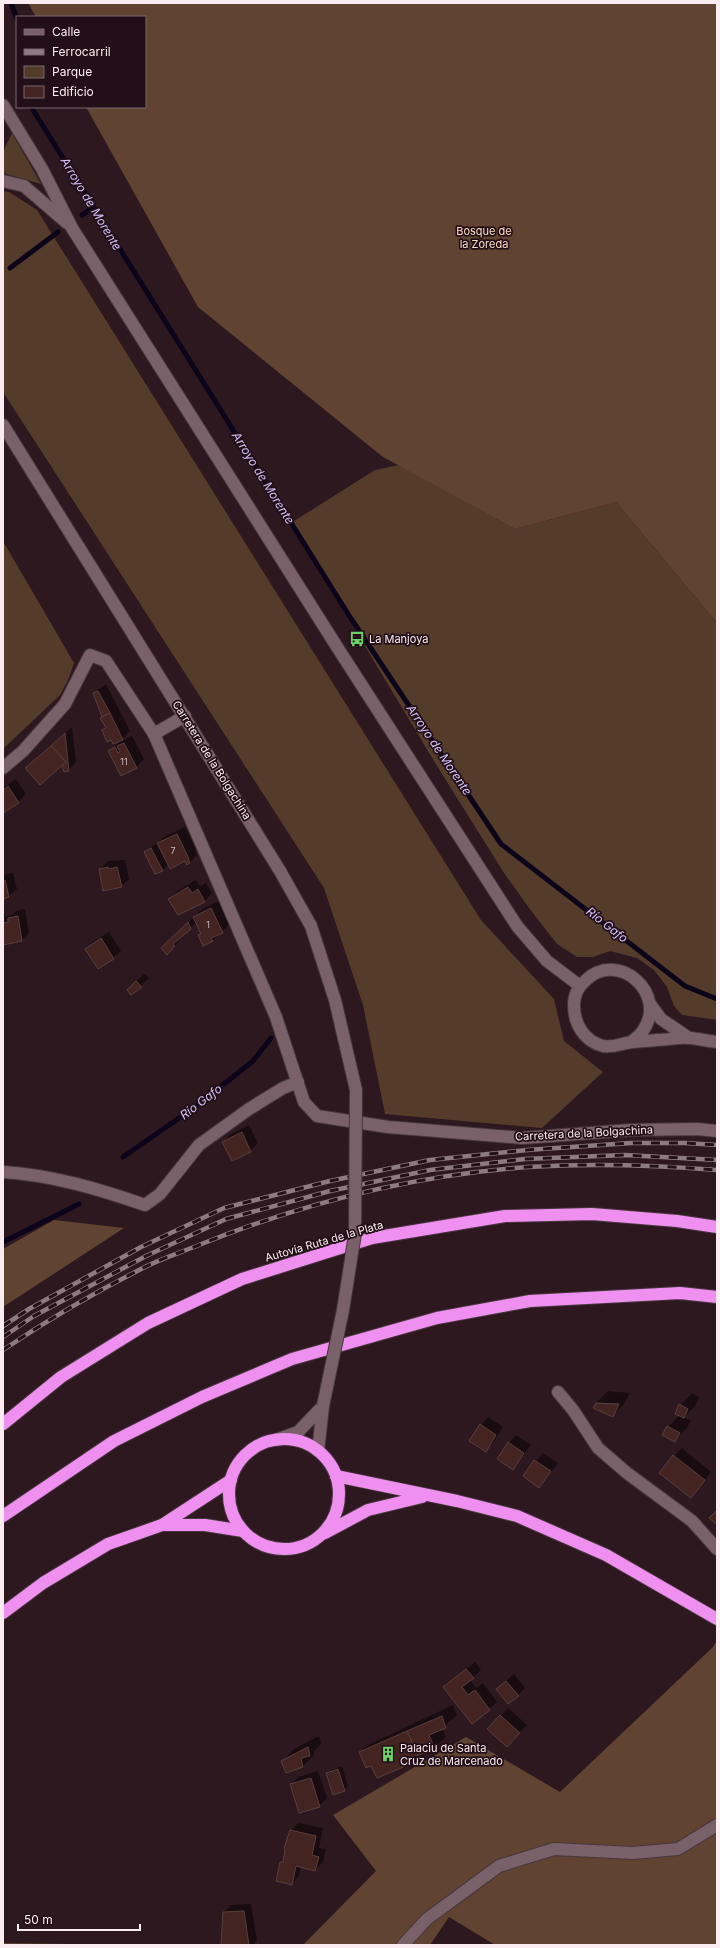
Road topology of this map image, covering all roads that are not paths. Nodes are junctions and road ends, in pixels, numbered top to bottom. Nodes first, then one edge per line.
1 (3, 105) edge
2 (3, 181) edge
3 (72, 228) junction
4 (3, 425) edge
5 (185, 716) junction
6 (154, 734) junction
7 (3, 768) edge
8 (580, 986) junction
9 (650, 1004) junction
10 (689, 1038) junction
11 (631, 1042) junction
12 (717, 1042) edge
13 (298, 1082) junction
14 (717, 1131) edge
15 (3, 1172) edge
16 (717, 1227) edge
17 (717, 1296) edge
18 (558, 1392) dead end
19 (323, 1406) junction
20 (3, 1424) edge
21 (276, 1440) junction
22 (318, 1451) junction
23 (336, 1476) junction
24 (231, 1480) junction
25 (426, 1496) junction
26 (3, 1516) edge
27 (162, 1525) junction
28 (243, 1531) junction
29 (321, 1535) junction
30 (717, 1549) edge
31 (3, 1612) edge
32 (717, 1618) edge
33 (717, 1825) edge
34 (403, 1945) edge

1 - 3 street
2 - 3 street
3 - 8 street
4 - 5 street, Carretera de la Bolgachina
5 - 6 street
5 - 19 street, Carretera de la Bolgachina, bridge
6 - 7 street, Carretera de la Bolgachina
6 - 13 street, Carretera de la Bolgachina
8 - 9 street
8 - 11 street
9 - 10 street
9 - 11 street
10 - 11 street
10 - 12 street
13 - 14 street, Carretera de la Bolgachina
13 - 15 street
16 - 20 highway, Autovía Ruta de la Plata
17 - 26 highway
18 - 30 street
19 - 21 street
19 - 22 street, Carretera de la Bolgachina
21 - 22 highway
21 - 24 highway
22 - 23 highway
23 - 25 highway
23 - 29 highway
24 - 27 highway
24 - 28 highway
25 - 29 highway
25 - 32 highway
27 - 28 highway
27 - 31 highway
28 - 29 highway
33 - 34 street

